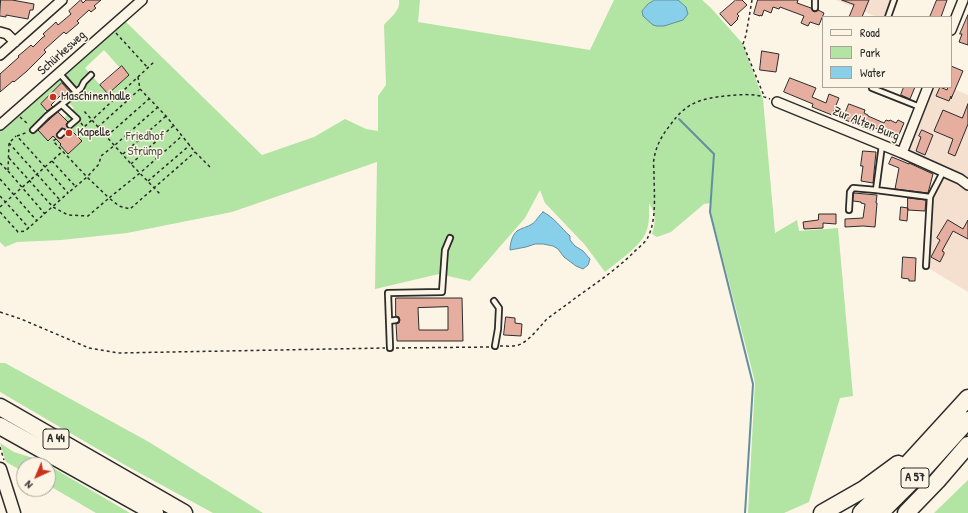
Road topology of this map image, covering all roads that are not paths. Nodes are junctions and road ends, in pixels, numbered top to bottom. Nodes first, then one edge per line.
1 (62, 0) edge
2 (142, 0) edge
3 (815, 0) edge
4 (894, 0) edge
5 (963, 0) edge
6 (815, 8) dead end
7 (888, 16) edge
8 (952, 28) edge
9 (0, 32) edge
10 (15, 42) junction
11 (0, 55) edge
12 (59, 73) junction
13 (91, 75) dead end
14 (872, 88) edge
15 (928, 88) edge
16 (76, 92) junction
17 (777, 102) dead end
18 (62, 104) junction
19 (920, 107) junction
20 (0, 125) edge
21 (70, 125) dead end
22 (33, 130) road end
23 (882, 145) junction
24 (902, 153) junction
25 (944, 172) junction
26 (968, 185) edge
27 (876, 190) junction
28 (930, 197) junction
29 (849, 210) dead end
30 (450, 238) dead end
31 (926, 266) dead end
32 (494, 301) dead end
33 (396, 320) dead end
34 (389, 321) junction
35 (495, 346) dead end
36 (390, 348) dead end
37 (968, 398) edge
38 (0, 407) edge
39 (968, 420) edge
40 (0, 426) edge
41 (936, 432) junction
42 (968, 446) edge
43 (0, 469) edge
44 (83, 472) junction
45 (937, 481) junction
46 (158, 506) edge
47 (14, 513) edge
48 (138, 513) edge
49 (184, 513) edge
50 (190, 513) edge
51 (822, 513) edge
52 (861, 513) edge
53 (880, 513) edge
54 (906, 513) edge
55 (918, 513) edge

1 - 10 street
2 - 12 street, Schürkesweg
3 - 6 lane
4 - 7 lane
5 - 8 street
9 - 10 street
10 - 11 street
12 - 16 lane
12 - 20 street, Schürkesweg
13 - 16 lane
14 - 19 lane
15 - 19 street
16 - 18 lane
17 - 23 street, Zur Alten Burg
18 - 21 lane
18 - 22 lane
19 - 24 street
23 - 24 street, Zur Alten Burg
23 - 27 lane
24 - 25 street, Zur Alten Burg
25 - 26 street, Zur Alten Burg
25 - 28 lane
27 - 28 lane
27 - 29 lane
28 - 31 lane
30 - 34 lane
32 - 35 lane
33 - 34 lane
34 - 36 lane
37 - 41 highway
38 - 46 highway, A 44
39 - 53 highway, A 57
40 - 44 highway, A 44
41 - 51 highway
41 - 52 highway
42 - 45 highway, A 57
43 - 47 main road
44 - 46 highway, A 44
44 - 48 highway
45 - 54 highway, A 57
45 - 55 highway
46 - 49 highway, A 44
46 - 50 highway

